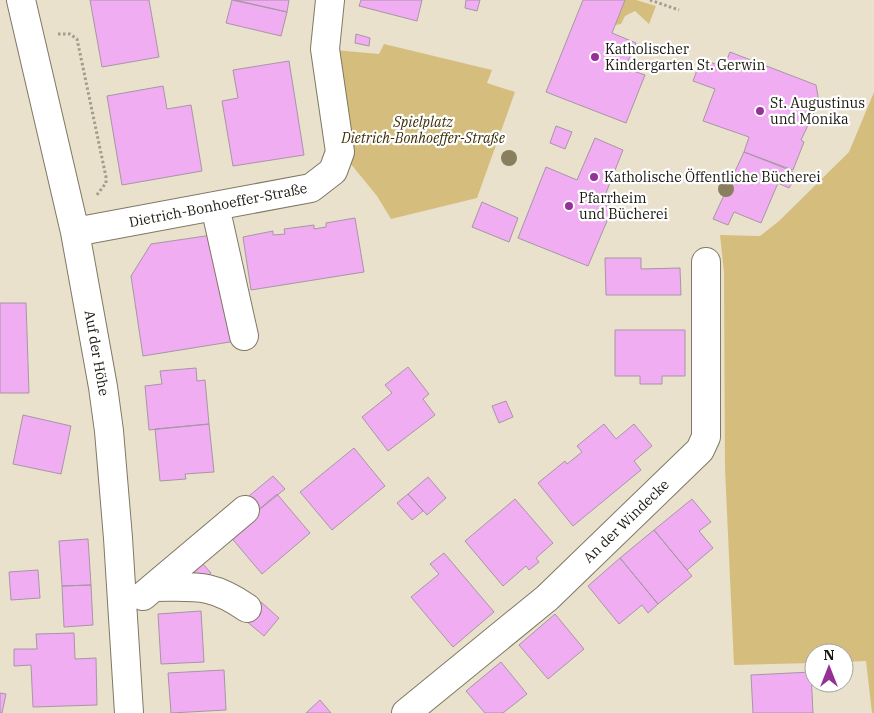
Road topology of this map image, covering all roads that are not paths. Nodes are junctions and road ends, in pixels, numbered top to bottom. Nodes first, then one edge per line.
1 (21, 0) edge
2 (330, 0) edge
3 (215, 206) junction
4 (72, 222) junction
5 (706, 262) dead end
6 (244, 336) dead end
7 (245, 510) dead end
8 (247, 608) dead end
9 (129, 713) edge
10 (406, 713) edge

1 - 4 street, Auf der Höhe
2 - 3 street, Dietrich-Bonhoeffer-Straße
3 - 4 street, Dietrich-Bonhoeffer-Straße
3 - 6 street
4 - 9 street, Auf der Höhe
5 - 10 street, An der Windecke
7 - 8 street

